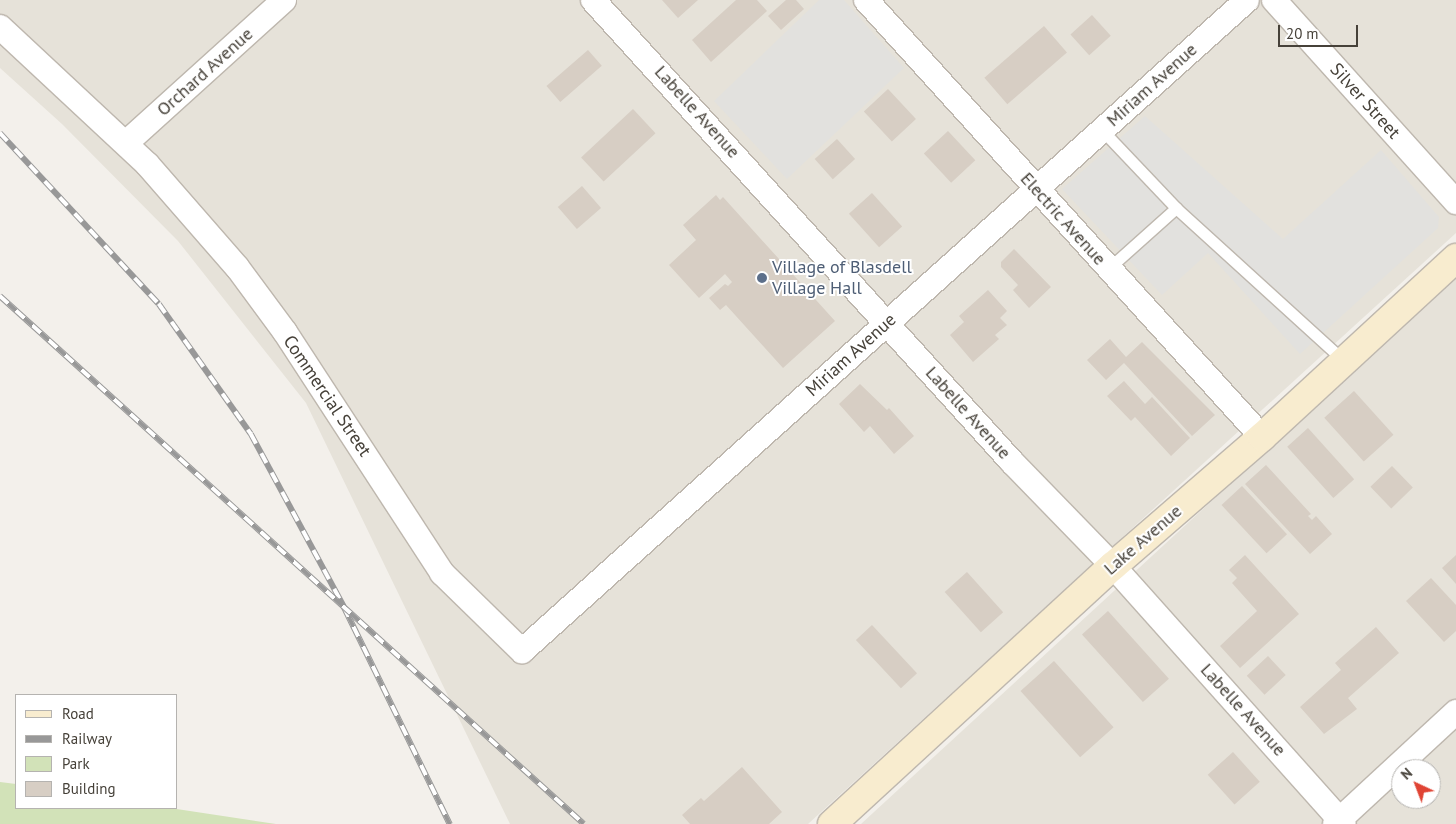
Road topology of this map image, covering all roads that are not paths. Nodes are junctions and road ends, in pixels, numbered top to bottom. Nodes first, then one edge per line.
1 (284, 0) edge
2 (593, 0) edge
3 (866, 0) edge
4 (1248, 0) edge
5 (1274, 0) edge
6 (0, 27) edge
7 (1102, 130) junction
8 (126, 143) junction
9 (1036, 188) junction
10 (1456, 202) edge
11 (1176, 208) junction
12 (1456, 258) edge
13 (1109, 268) junction
14 (887, 323) junction
15 (1344, 361) junction
16 (1262, 437) junction
17 (1113, 566) junction
18 (522, 651) joint
19 (1456, 712) edge
20 (1340, 822) edge
21 (832, 824) edge

1 - 8 street, Orchard Avenue
2 - 14 street, Labelle Avenue
3 - 9 street, Electric Avenue
4 - 7 street, Miriam Avenue
5 - 10 street, Silver Street
6 - 8 street, Commercial Street
7 - 9 street, Miriam Avenue
7 - 11 lane
8 - 18 street, Commercial Street
9 - 13 street, Electric Avenue
9 - 14 street, Miriam Avenue
11 - 13 lane
11 - 15 lane
12 - 15 street, Lake Avenue
13 - 16 street, Electric Avenue
14 - 17 street, Labelle Avenue
14 - 18 street, Miriam Avenue
15 - 16 street, Lake Avenue
16 - 17 street, Lake Avenue
17 - 20 street, Labelle Avenue
17 - 21 street, Lake Avenue
19 - 20 street

